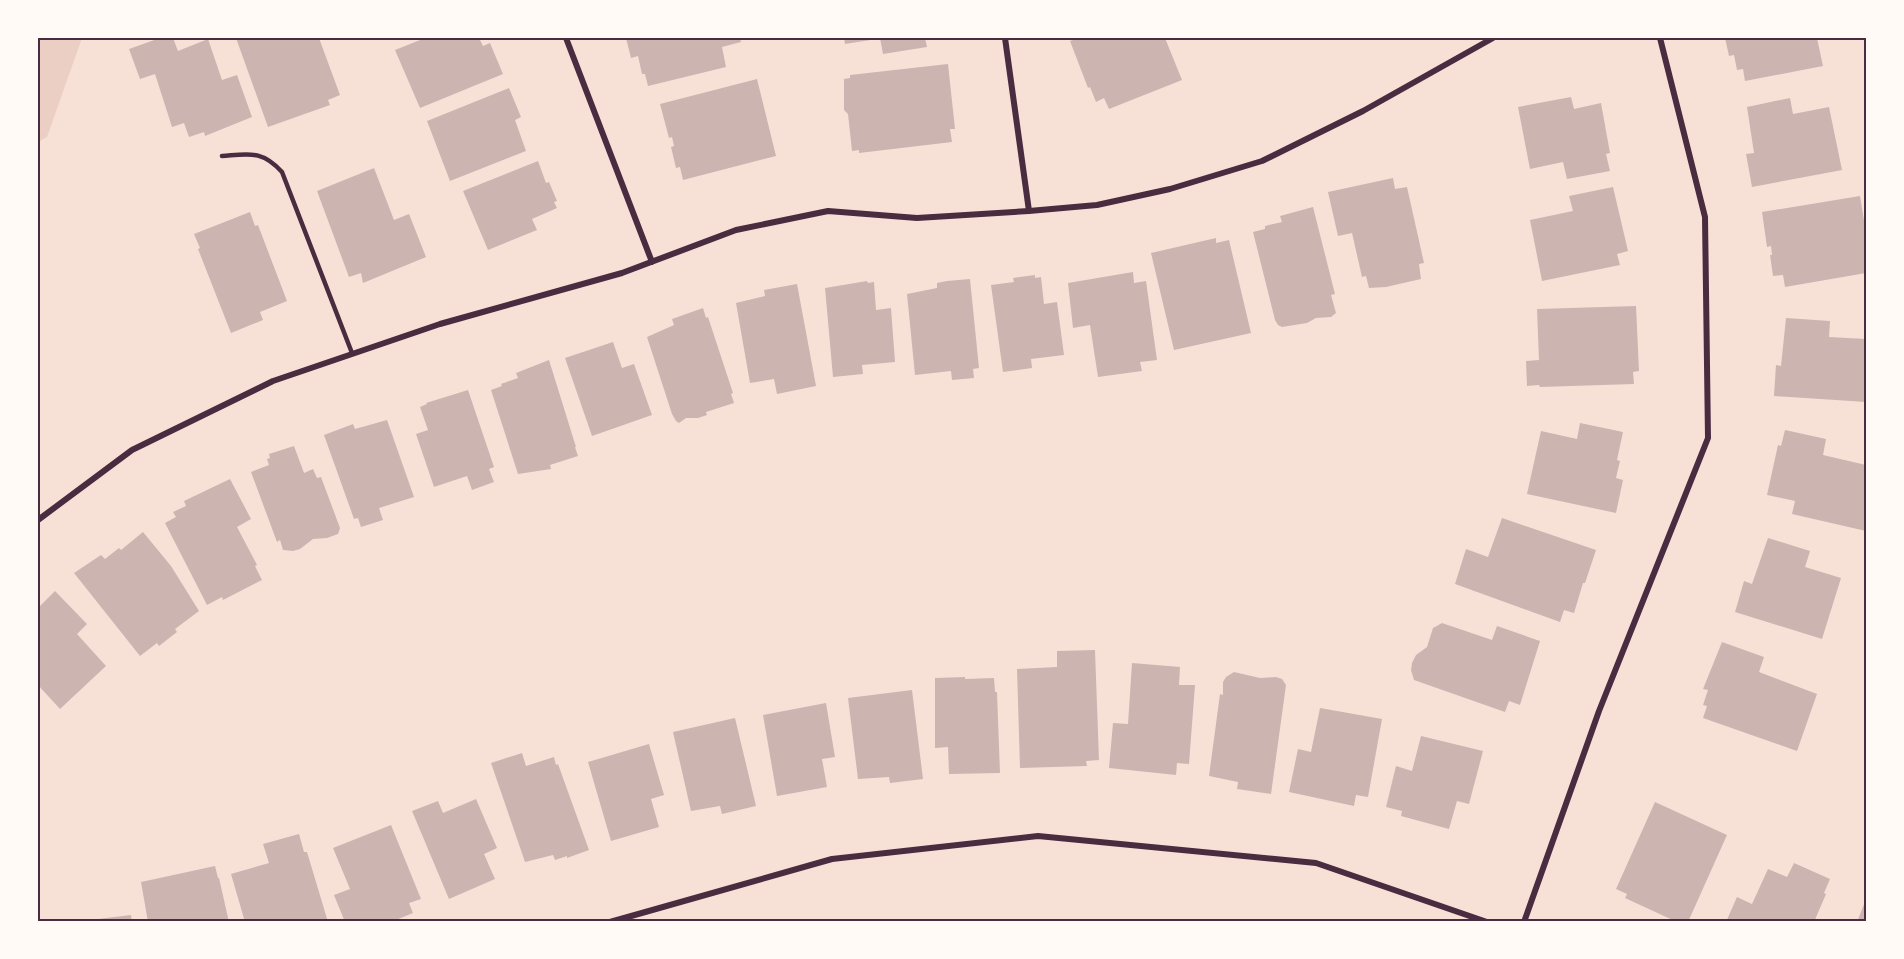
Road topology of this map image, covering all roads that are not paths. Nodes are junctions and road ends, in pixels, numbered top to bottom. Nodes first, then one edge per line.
1 (566, 38) edge
2 (1005, 38) edge
3 (1493, 38) edge
4 (1660, 38) edge
5 (222, 156) dead end
6 (1029, 211) junction
7 (652, 262) junction
8 (352, 353) junction
9 (38, 520) edge
10 (610, 921) edge
11 (1487, 921) edge
12 (1524, 921) edge

1 - 7 street
2 - 6 street
3 - 6 street
4 - 12 street
5 - 8 lane
6 - 7 street
7 - 8 street
8 - 9 street
10 - 11 street

